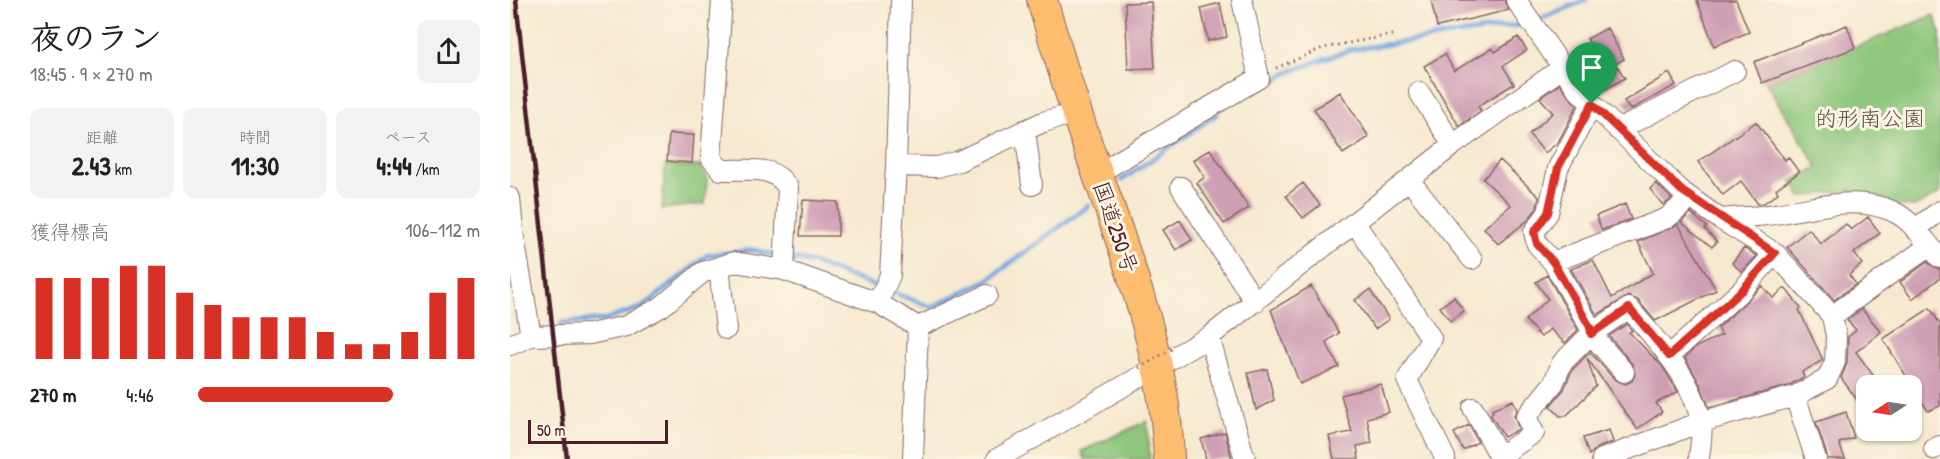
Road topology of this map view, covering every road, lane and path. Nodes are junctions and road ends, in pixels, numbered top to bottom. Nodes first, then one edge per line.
1 (722, 0) edge
2 (901, 0) edge
3 (1042, 0) edge
4 (1242, 0) edge
5 (1520, 6) edge
6 (1396, 34) dead end
7 (1562, 68) junction
8 (1735, 71) dead end
9 (1259, 78) junction
10 (1419, 92) dead end
11 (1592, 104) junction
12 (1076, 113) junction
13 (1025, 130) junction
14 (1618, 130) junction
15 (1453, 145) junction
16 (896, 166) junction
17 (1097, 174) junction
18 (1410, 181) junction
19 (1032, 185) dead end
20 (1181, 187) dead end
21 (510, 198) edge
22 (1691, 198) junction
23 (1940, 211) edge
24 (1720, 219) junction
25 (1355, 223) junction
26 (1916, 229) junction
27 (512, 233) edge
28 (1934, 252) edge
29 (1775, 253) junction
30 (1472, 259) dead end
31 (784, 261) junction
32 (1553, 262) junction
33 (514, 264) edge
34 (719, 267) junction
35 (882, 294) junction
36 (987, 295) dead end
37 (1255, 302) junction
38 (1832, 316) junction
39 (918, 327) junction
40 (726, 329) dead end
41 (1591, 334) junction
42 (531, 336) junction
43 (1209, 338) junction
44 (510, 345) edge
45 (1669, 356) junction
46 (1156, 361) junction
47 (1624, 372) dead end
48 (1795, 396) junction
49 (1473, 408) dead end
50 (1701, 422) junction
51 (1501, 457) edge
52 (1445, 458) edge
53 (913, 459) edge
54 (997, 459) edge
55 (1169, 459) edge
56 (1245, 459) edge
57 (1602, 459) edge
58 (1700, 459) edge
59 (1816, 459) edge

1 - 31 street
2 - 16 street
3 - 12 highway, 国道250号
4 - 9 street
5 - 7 street
6 - 9 path
7 - 11 street
7 - 15 street
8 - 14 street
9 - 17 street
10 - 15 street
11 - 14 street
11 - 32 street
12 - 13 street
12 - 17 highway, 国道250号
13 - 16 street
13 - 19 street
14 - 22 street
15 - 18 street
16 - 35 street
17 - 46 highway, 国道250号
18 - 25 street
18 - 30 street
20 - 37 street
21 - 27 street
22 - 24 street
22 - 32 street
23 - 26 street
24 - 26 street
24 - 29 street
25 - 37 street
25 - 52 street
26 - 28 street
27 - 33 street
28 - 38 street
29 - 38 street
29 - 45 street
31 - 34 street
31 - 35 street
32 - 41 street
33 - 42 street
34 - 40 street
34 - 42 street
35 - 39 street
36 - 39 street
37 - 43 street
38 - 48 street
39 - 53 street
41 - 45 street
41 - 47 street
41 - 51 street
42 - 44 street
43 - 46 street
43 - 56 street
45 - 50 street
46 - 46 path, bridge
46 - 54 street
46 - 55 highway, 国道250号
48 - 50 street
48 - 59 street
49 - 51 street
50 - 57 street
50 - 58 street

